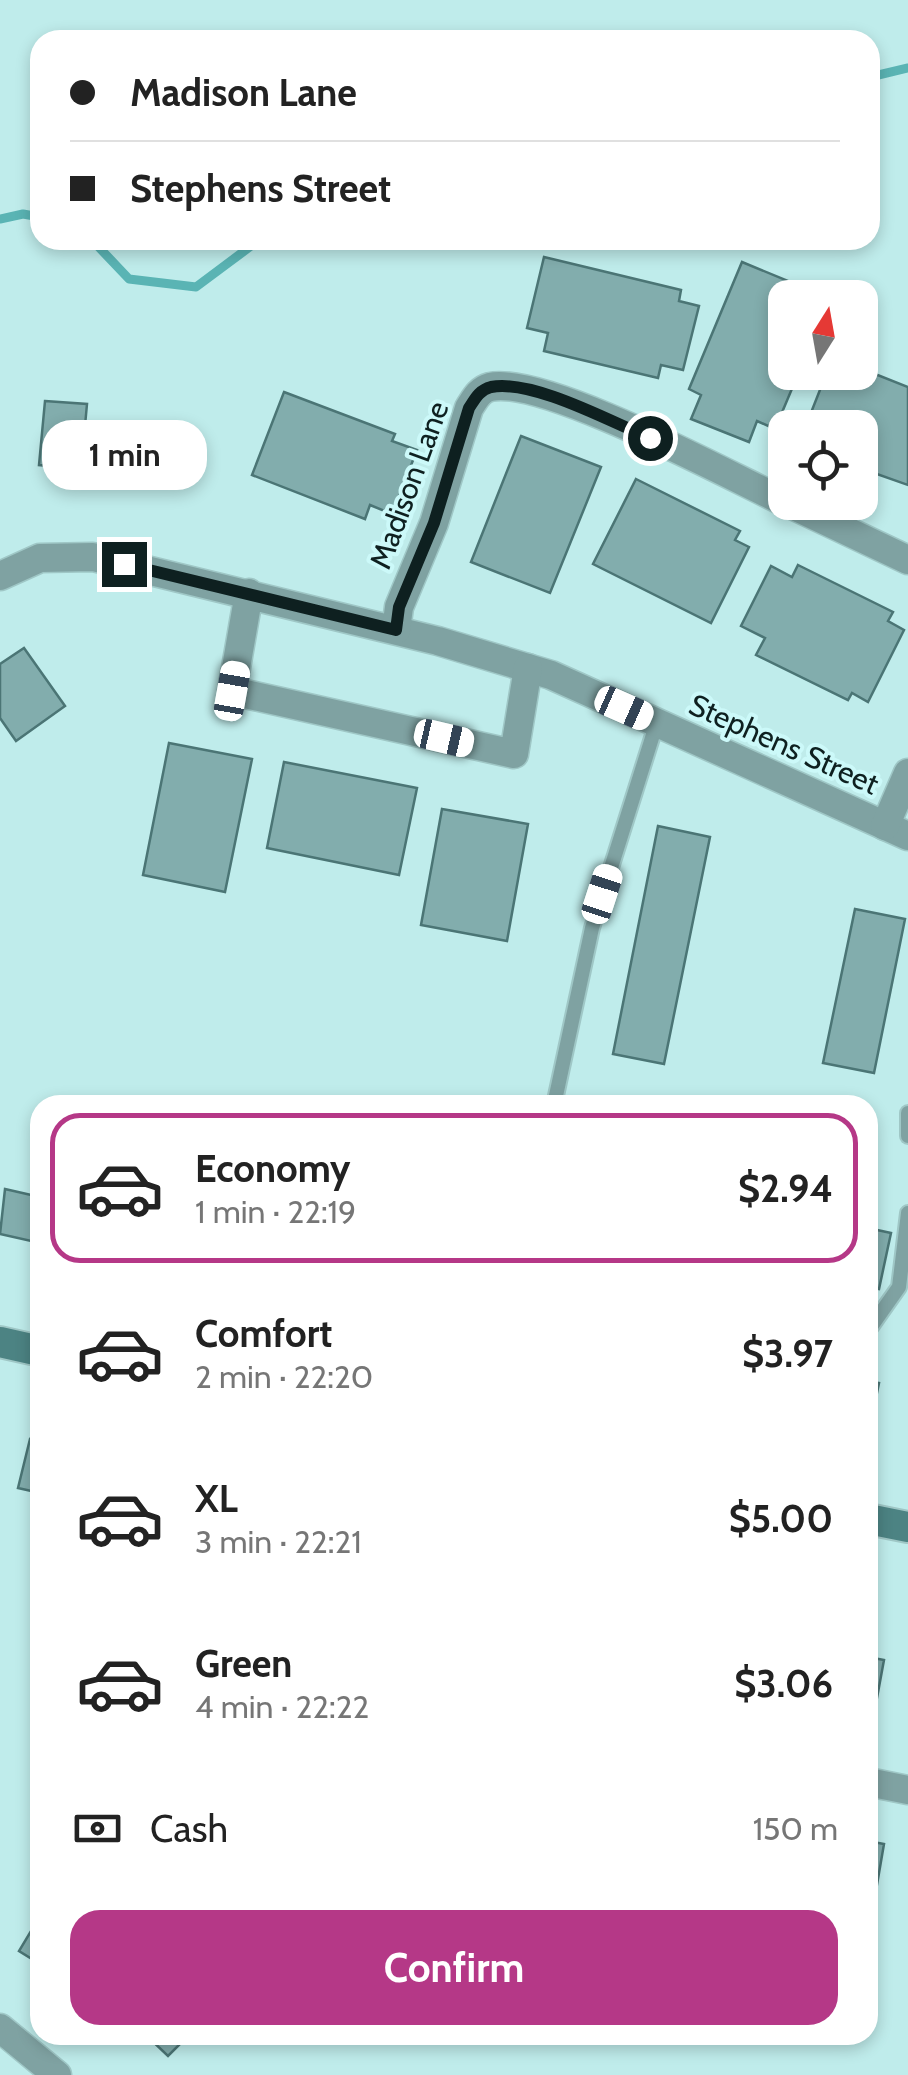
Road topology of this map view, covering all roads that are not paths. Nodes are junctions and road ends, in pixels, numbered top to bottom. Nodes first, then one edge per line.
1 (768, 494) edge
2 (823, 520) edge
3 (908, 560) edge
4 (0, 576) edge
5 (249, 593) junction
6 (396, 630) junction
7 (528, 668) junction
8 (657, 722) junction
9 (908, 773) edge
10 (897, 831) edge
11 (556, 1095) edge
12 (908, 1113) edge
13 (908, 1136) edge
14 (908, 1213) edge
15 (878, 1317) edge
16 (0, 1342) edge
17 (30, 1348) edge
18 (878, 1521) edge
19 (908, 1527) edge
20 (878, 1784) edge
21 (908, 1790) edge
22 (0, 2028) edge
23 (58, 2075) edge

1 - 6 street, Madison Lane
2 - 3 street, Madison Lane
4 - 5 street, Stephens Street
5 - 6 street, Stephens Street
5 - 7 street
6 - 7 street, Stephens Street
7 - 8 street, Stephens Street
8 - 10 street, Stephens Street
8 - 11 lane
9 - 10 street
12 - 13 lane
14 - 15 lane
16 - 17 street
18 - 19 street
20 - 21 street
22 - 23 street

